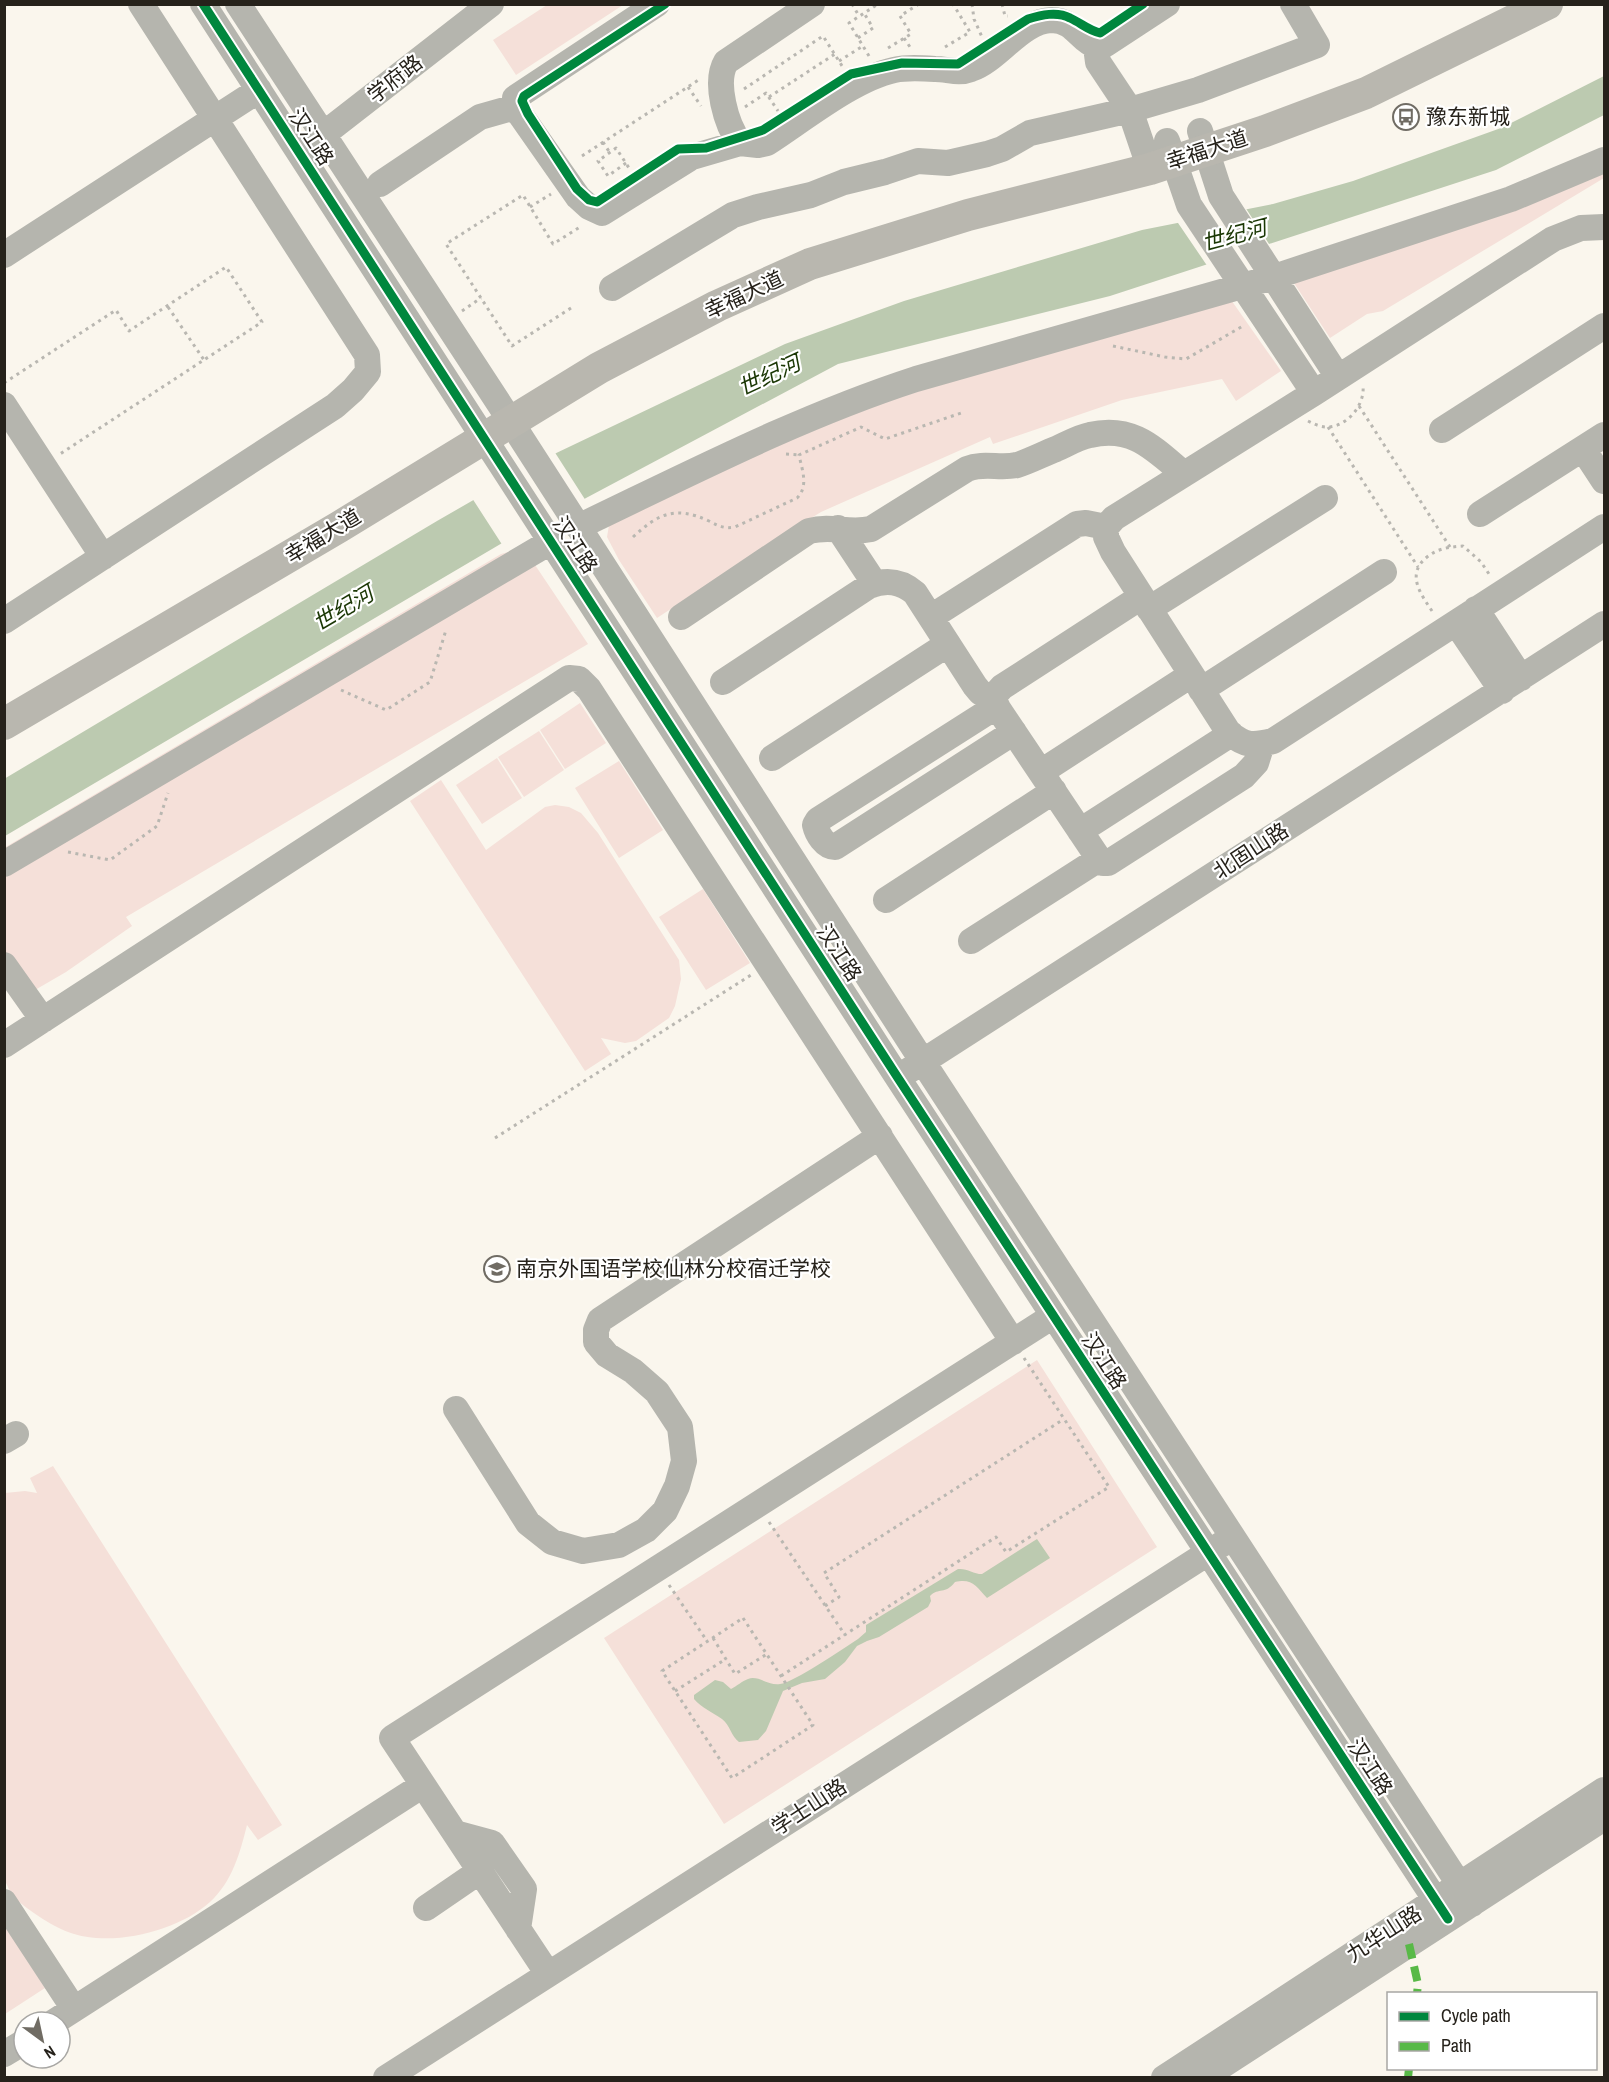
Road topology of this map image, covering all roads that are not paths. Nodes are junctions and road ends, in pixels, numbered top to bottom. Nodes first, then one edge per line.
1 (141, 4) edge
2 (203, 4) edge
3 (238, 4) edge
4 (491, 4) edge
5 (657, 4) edge
6 (812, 4) edge
7 (1167, 4) edge
8 (1293, 4) edge
9 (1501, 4) edge
10 (1547, 4) edge
11 (1096, 47) junction
12 (259, 90) junction
13 (515, 107) junction
14 (1130, 110) junction
15 (215, 118) junction
16 (324, 134) junction
17 (1203, 141) junction
18 (740, 143) junction
19 (300, 153) junction
20 (1159, 155) junction
21 (1605, 160) edge
22 (380, 184) dead end
23 (1604, 227) edge
24 (4, 255) edge
25 (1273, 276) junction
26 (1243, 287) junction
27 (612, 288) dead end
28 (1605, 326) edge
29 (1348, 371) junction
30 (1314, 393) junction
31 (4, 405) edge
32 (492, 421) junction
33 (1442, 430) dead end
34 (1605, 435) edge
35 (1583, 449) junction
36 (1184, 474) junction
37 (1605, 481) edge
38 (1325, 498) dead end
39 (1480, 514) dead end
40 (575, 522) junction
41 (1106, 527) junction
42 (1605, 527) edge
43 (838, 528) junction
44 (548, 536) junction
45 (103, 557) junction
46 (1384, 572) dead end
47 (875, 584) junction
48 (1145, 603) junction
49 (681, 617) dead end
50 (931, 617) junction
51 (4, 621) edge
52 (1459, 621) junction
53 (1605, 624) edge
54 (948, 644) junction
55 (723, 682) dead end
56 (1196, 683) junction
57 (1511, 684) junction
58 (4, 702) edge
59 (995, 703) junction
60 (4, 724) edge
61 (1014, 732) junction
62 (1231, 734) junction
63 (1262, 744) junction
64 (772, 758) dead end
65 (1047, 781) junction
66 (1080, 831) junction
67 (1099, 859) junction
68 (4, 864) edge
69 (886, 900) dead end
70 (971, 941) dead end
71 (4, 965) edge
72 (43, 1020) junction
73 (4, 1045) edge
74 (922, 1062) junction
75 (898, 1078) junction
76 (880, 1136) junction
77 (1053, 1316) junction
78 (1013, 1342) junction
79 (456, 1409) dead end
80 (646, 1530) junction
81 (1233, 1538) junction
82 (1209, 1553) junction
83 (663, 1565) junction
84 (423, 1785) junction
85 (1605, 1790) edge
86 (1605, 1818) edge
87 (455, 1833) junction
88 (480, 1871) junction
89 (1466, 1894) junction
90 (4, 1902) edge
91 (426, 1908) dead end
92 (1442, 1910) junction
93 (518, 1929) junction
94 (548, 1974) junction
95 (61, 2010) edge
96 (72, 2011) edge
97 (386, 2078) edge
98 (1164, 2078) edge
99 (1203, 2078) edge

1 - 15 street
2 - 12 street, 汉江路
3 - 16 street, 汉江路
4 - 16 street, 学府路
5 - 13 street
6 - 18 street
7 - 11 street
8 - 14 street
9 - 17 main road, 幸福大道
10 - 17 main road, 幸福大道
11 - 14 street
11 - 18 street
12 - 15 street
12 - 19 street, 汉江路
13 - 18 street
13 - 22 street
14 - 20 street
14 - 27 street
15 - 24 street
15 - 45 street
16 - 19 street, 学府路
16 - 32 street, 汉江路
17 - 20 main road, 幸福大道
17 - 25 street
19 - 32 street, 汉江路
20 - 26 street
20 - 32 main road, 幸福大道
21 - 25 street
23 - 29 street
25 - 26 street
25 - 29 street
26 - 30 street
26 - 40 street
28 - 33 street
29 - 30 street
30 - 36 street
31 - 45 street
32 - 40 street, 汉江路
32 - 44 street, 汉江路
32 - 58 main road, 幸福大道
32 - 60 main road, 幸福大道
34 - 35 street
35 - 37 street
35 - 39 street
36 - 41 street
36 - 43 street
38 - 48 street
40 - 74 street, 汉江路
41 - 48 street
41 - 50 street
42 - 52 street
43 - 47 street
43 - 49 street
44 - 68 street
44 - 75 street, 汉江路
45 - 51 street
46 - 56 street
47 - 50 street
47 - 55 street
48 - 56 street
48 - 59 street
50 - 54 street
52 - 57 street
52 - 63 street
53 - 57 street, 北固山路
54 - 59 street
54 - 64 street
56 - 62 street
56 - 65 street
57 - 74 street, 北固山路
59 - 61 street
59 - 61 street
61 - 65 street
62 - 63 street
62 - 66 street
63 - 67 street
65 - 66 street
65 - 69 street
66 - 67 street
67 - 70 street
71 - 72 street
72 - 73 street
72 - 76 street
74 - 75 street, 北固山路
74 - 81 street, 汉江路
75 - 77 street, 汉江路
76 - 78 street
76 - 80 street
77 - 78 street
77 - 82 street, 汉江路
78 - 83 street
79 - 80 street
80 - 83 street
81 - 82 street, 学士山路
81 - 89 street, 汉江路
82 - 92 street, 汉江路
82 - 94 street, 学士山路
83 - 84 street
84 - 87 street
84 - 96 street
85 - 89 street, 九华山路
86 - 89 street, 九华山路
87 - 88 street
87 - 93 street
88 - 91 street
88 - 93 street
89 - 92 street, 九华山路
90 - 95 street
92 - 98 street, 九华山路
92 - 99 street, 九华山路
93 - 94 street
94 - 97 street, 学士山路

